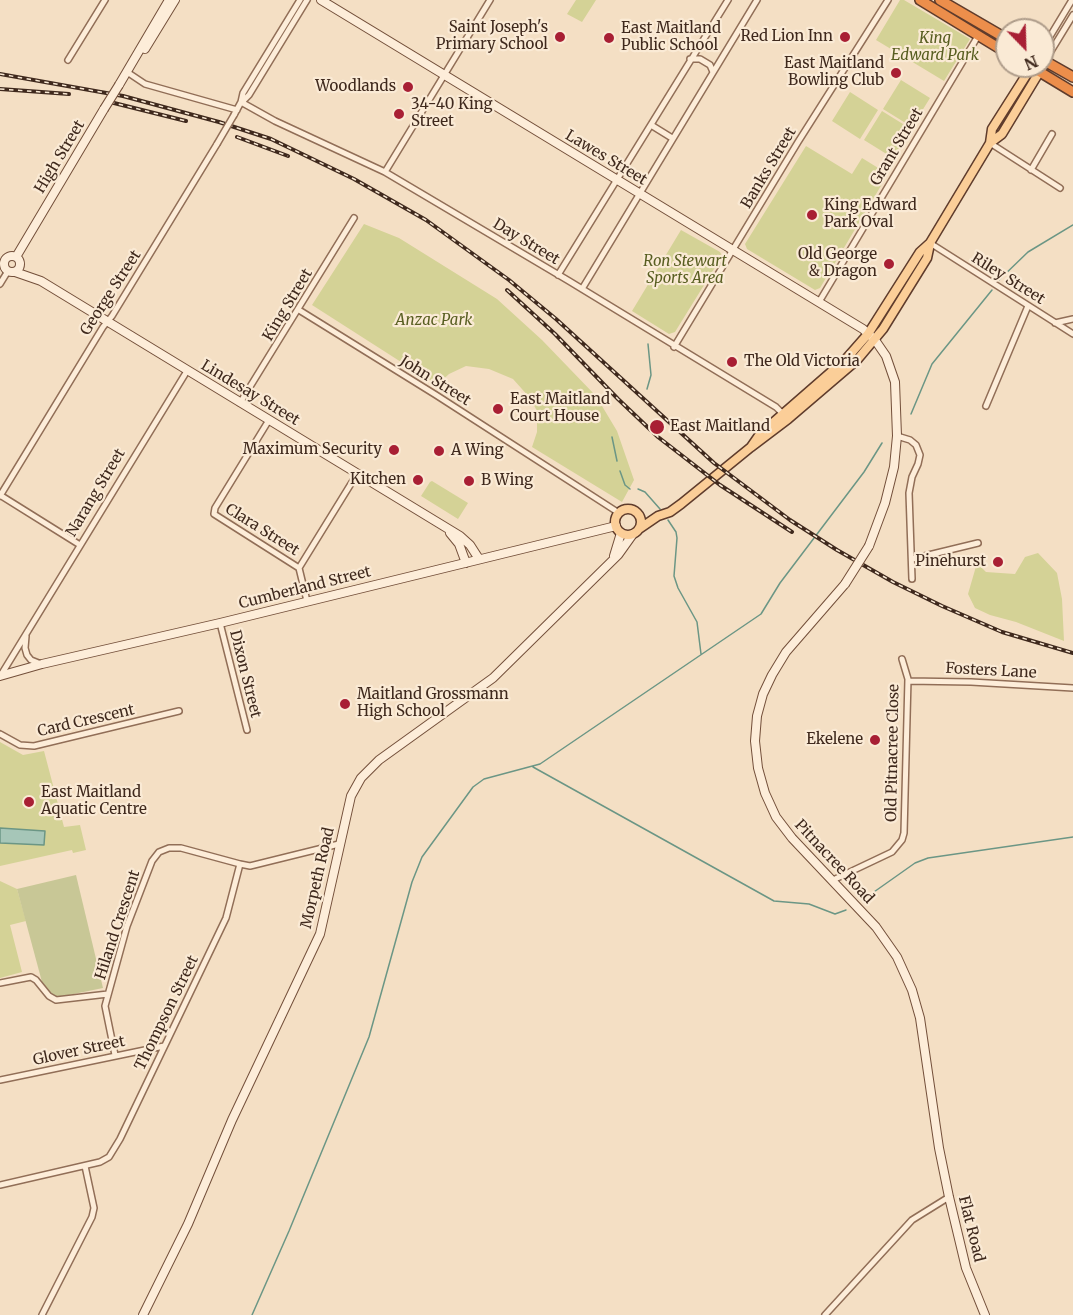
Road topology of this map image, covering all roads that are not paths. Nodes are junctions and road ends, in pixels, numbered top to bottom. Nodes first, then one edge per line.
1 (105, 0) edge
2 (168, 0) edge
3 (175, 0) edge
4 (300, 0) edge
5 (307, 0) edge
6 (321, 0) edge
7 (490, 0) edge
8 (728, 0) edge
9 (757, 0) edge
10 (920, 0) edge
11 (940, 0) edge
12 (1072, 0) edge
13 (887, 1) edge
14 (1073, 15) edge
15 (1055, 28) edge
16 (995, 32) edge
17 (978, 36) junction
18 (1055, 41) edge
19 (995, 46) edge
20 (690, 59) junction
21 (68, 60) dead end
22 (1055, 71) edge
23 (127, 72) junction
24 (713, 72) junction
25 (444, 74) junction
26 (1073, 77) edge
27 (1031, 78) edge
28 (1055, 78) edge
29 (1073, 92) edge
30 (241, 102) junction
31 (236, 113) junction
32 (651, 125) junction
33 (1052, 134) dead end
34 (672, 138) junction
35 (990, 143) junction
36 (1032, 170) junction
37 (385, 172) junction
38 (616, 180) junction
39 (1060, 188) dead end
40 (639, 193) junction
41 (354, 218) dead end
42 (930, 243) junction
43 (734, 250) junction
44 (2, 259) edge
45 (18, 260) junction
46 (11, 272) junction
47 (558, 275) junction
48 (41, 281) junction
49 (0, 284) edge
50 (582, 289) junction
51 (819, 302) junction
52 (1028, 306) junction
53 (299, 310) junction
54 (1073, 319) edge
55 (108, 322) junction
56 (1055, 323) junction
57 (1073, 334) edge
58 (872, 337) junction
59 (674, 347) junction
60 (187, 370) junction
61 (240, 403) junction
62 (986, 406) dead end
63 (785, 416) junction
64 (269, 420) junction
65 (897, 436) junction
66 (357, 474) junction
67 (0, 495) edge
68 (636, 511) junction
69 (619, 513) junction
70 (658, 516) junction
71 (445, 528) junction
72 (618, 530) junction
73 (636, 532) junction
74 (978, 543) dead end
75 (80, 545) junction
76 (479, 559) junction
77 (912, 559) junction
78 (610, 562) junction
79 (466, 563) junction
80 (299, 568) junction
81 (912, 579) dead end
82 (307, 601) junction
83 (220, 623) junction
84 (28, 629) junction
85 (902, 659) dead end
86 (42, 664) junction
87 (0, 675) edge
88 (908, 681) junction
89 (1073, 688) edge
90 (179, 711) dead end
91 (247, 730) dead end
92 (0, 734) edge
93 (339, 844) junction
94 (240, 864) junction
95 (833, 880) junction
96 (0, 983) edge
97 (108, 994) junction
98 (164, 1046) junction
99 (115, 1055) junction
100 (0, 1080) edge
101 (939, 1148) joint
102 (85, 1166) junction
103 (0, 1185) edge
104 (949, 1197) junction
105 (42, 1315) edge
106 (143, 1315) edge
107 (825, 1315) edge
108 (985, 1315) edge

1 - 21 street
2 - 23 main road, High Street
3 - 23 main road, High Street
4 - 30 street, George Street
5 - 30 street, George Street
6 - 25 main road, Lawes Street
7 - 25 street
8 - 20 street
9 - 24 street
10 - 17 highway
11 - 16 highway
12 - 15 street
13 - 43 street, Banks Street
14 - 18 street
17 - 19 highway
17 - 51 street, Grant Street
20 - 24 street
20 - 32 street
22 - 26 highway
23 - 31 street
23 - 45 main road, High Street, bridge
24 - 34 street
25 - 37 street
25 - 38 main road, Lawes Street
27 - 35 main road
28 - 29 highway
30 - 31 street, George Street
30 - 37 street, Day Street
31 - 55 street, George Street, bridge
32 - 34 street
32 - 38 street
33 - 36 street
34 - 40 street
35 - 36 street
35 - 42 main road
36 - 39 street
37 - 47 street, Day Street
38 - 40 main road, Lawes Street
38 - 47 street
40 - 43 main road, Lawes Street
40 - 50 street
41 - 53 street, King Street
42 - 52 street, Riley Street
42 - 58 main road
43 - 51 main road, Lawes Street
43 - 59 street, Banks Street
44 - 45 main road
44 - 46 main road
45 - 46 main road
45 - 48 main road, Lindesay Street
46 - 48 main road, Lindesay Street
46 - 49 street
47 - 50 street, Day Street
48 - 55 main road, Lindesay Street
50 - 59 street, Day Street
51 - 58 main road, Lawes Street
52 - 56 street, Riley Street
52 - 62 street
53 - 61 street, King Street
53 - 69 street, John Street
54 - 56 street
55 - 60 main road, Lindesay Street
55 - 67 street, George Street
56 - 57 street, Riley Street
58 - 63 main road
58 - 65 main road, Pitnacree Road
59 - 63 street, Day Street
60 - 61 main road, Lindesay Street
60 - 75 street, Narang Street
61 - 64 main road, Lindesay Street
63 - 70 main road
64 - 66 main road, Lindesay Street
64 - 80 street, Clara Street
65 - 77 street
65 - 95 main road, Pitnacree Road, bridge
66 - 71 main road, Lindesay Street
66 - 80 street
67 - 75 street
68 - 69 main road
68 - 70 main road
68 - 73 main road
69 - 72 main road
70 - 73 main road
71 - 76 main road, Lindesay Street
71 - 79 main road, Lindesay Street
72 - 73 main road
72 - 76 main road, Cumberland Street
72 - 78 main road, Morpeth Road
73 - 78 main road, Morpeth Road
74 - 77 street
75 - 84 street, Narang Street
76 - 79 main road, Cumberland Street
77 - 81 street
78 - 93 main road, Morpeth Road
79 - 82 main road, Cumberland Street
80 - 82 street, Clara Street
82 - 83 main road, Cumberland Street
83 - 86 main road, Cumberland Street
83 - 91 street, Dixon Street
84 - 86 street
84 - 87 street, Narang Street
85 - 88 street, Old Pitnacree Close
86 - 87 main road, Cumberland Street
88 - 89 street, Fosters Lane
88 - 95 street, Old Pitnacree Close
90 - 92 street, Card Crescent
93 - 94 street
93 - 106 main road, Morpeth Road
94 - 97 street, Hiland Crescent
94 - 98 street, Thompson Street
95 - 101 main road, Pitnacree Road
96 - 97 street
97 - 99 street, Hiland Crescent
98 - 99 street, Glover Street
98 - 102 street, Thompson Street
99 - 100 street, Glover Street
101 - 104 main road, Flat Road
102 - 103 street, Thompson Street
102 - 105 street
104 - 107 street
104 - 108 main road, Flat Road

